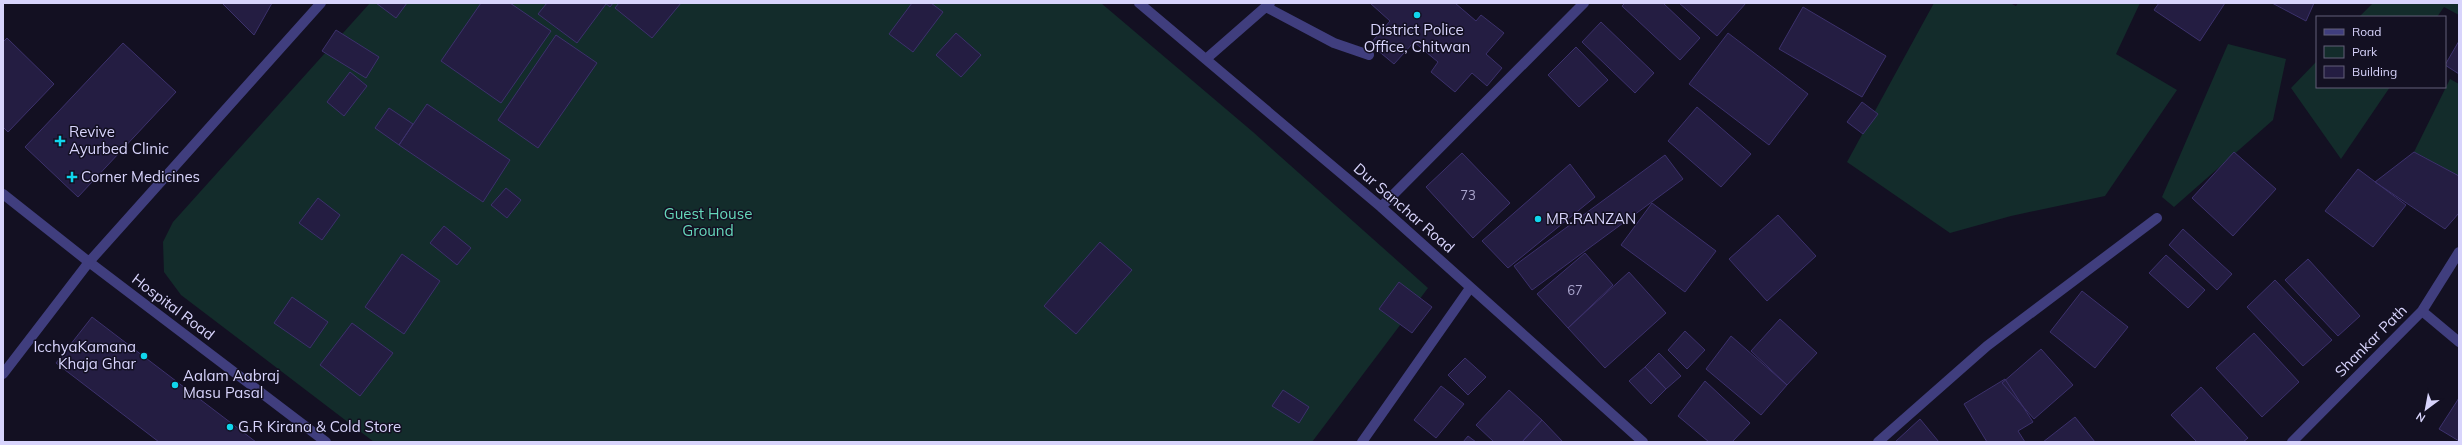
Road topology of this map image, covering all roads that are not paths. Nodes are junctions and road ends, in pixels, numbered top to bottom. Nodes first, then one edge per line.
1 (321, 3) edge
2 (1139, 3) edge
3 (1584, 3) edge
4 (1268, 5) edge
5 (1369, 54) dead end
6 (1206, 59) junction
7 (3, 194) edge
8 (1381, 207) junction
9 (2157, 218) dead end
10 (2459, 252) edge
11 (89, 262) junction
12 (1470, 288) junction
13 (2422, 311) junction
14 (2459, 342) edge
15 (3, 374) edge
16 (326, 442) edge
17 (1362, 442) edge
18 (1643, 442) edge
19 (1878, 442) edge
20 (2292, 442) edge

1 - 11 street
2 - 6 street, Dur Sanchar Road
3 - 8 street
4 - 5 street
4 - 6 street
6 - 8 street, Dur Sanchar Road
7 - 11 street, Hospital Road
8 - 12 street, Dur Sanchar Road
9 - 19 street
10 - 13 street, Shankar Path
11 - 15 street
11 - 16 street, Hospital Road
12 - 17 street
12 - 18 street, Dur Sanchar Road
13 - 14 street
13 - 20 street, Shankar Path

